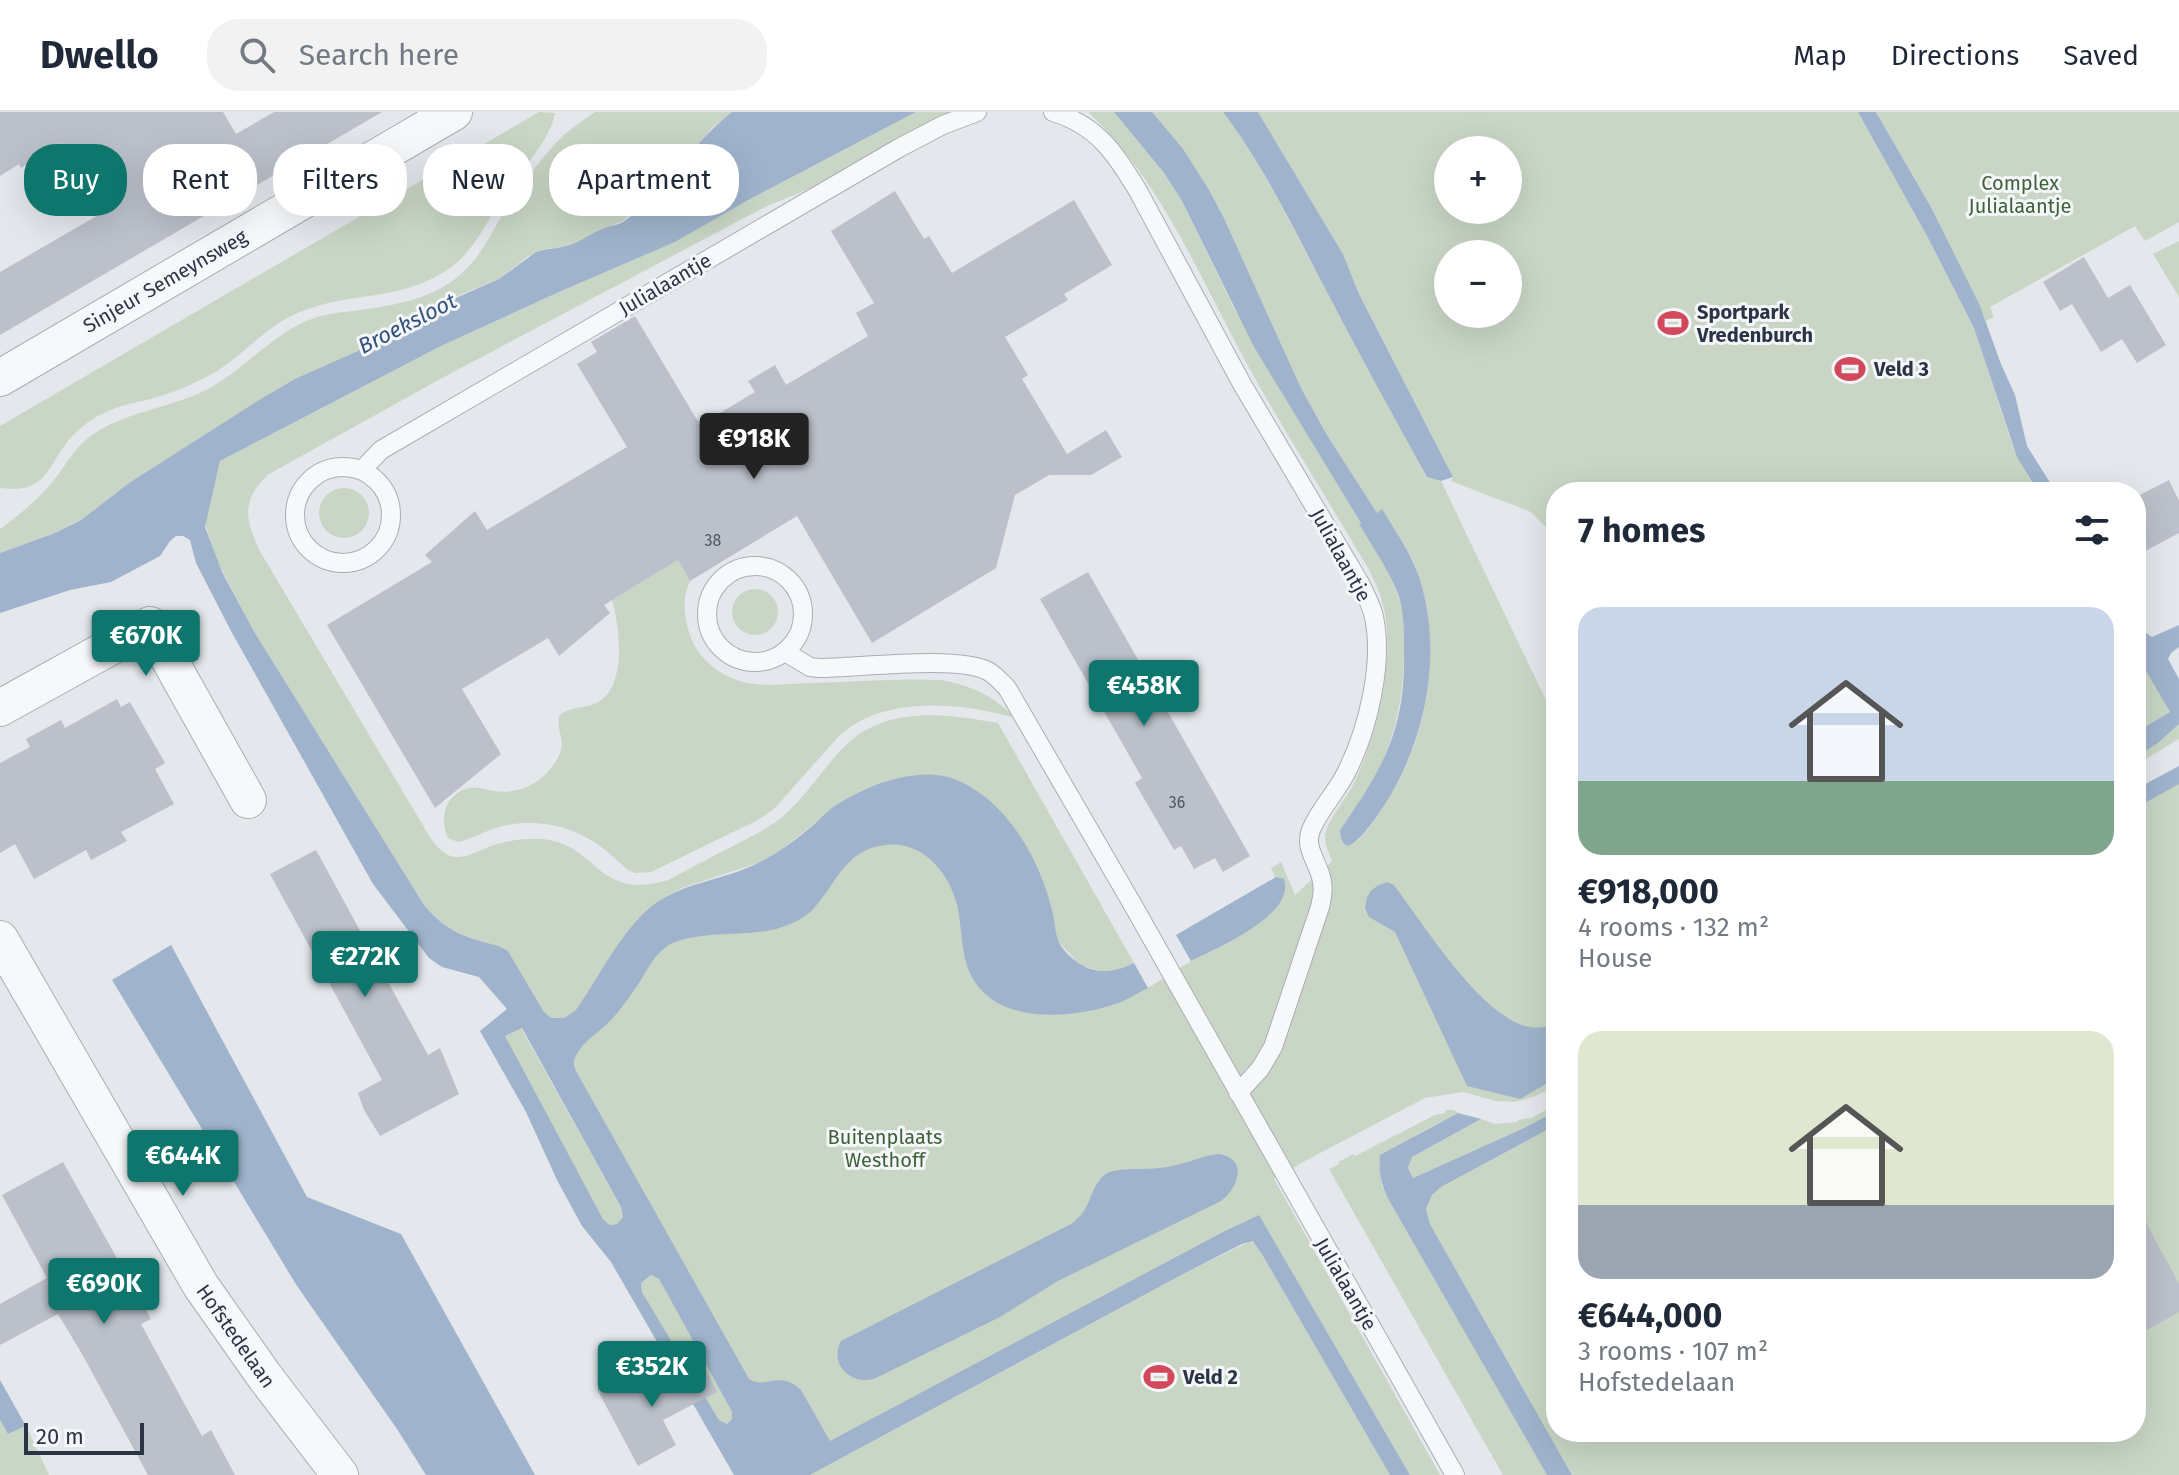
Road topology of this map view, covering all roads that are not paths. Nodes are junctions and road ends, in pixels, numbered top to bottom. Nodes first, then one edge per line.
1 (454, 112) edge
2 (977, 112) edge
3 (1053, 112) edge
4 (0, 378) edge
5 (362, 470) junction
6 (785, 652) junction
7 (0, 708) edge
8 (248, 800) dead end
9 (0, 939) edge
10 (1238, 1093) junction
11 (340, 1475) edge
12 (1455, 1475) edge

1 - 4 street, Sinjeur Semeynsweg
2 - 5 lane, Julialaantje
3 - 10 lane, Julialaantje
5 - 5 lane
6 - 6 lane
6 - 10 lane, Julialaantje
7 - 8 street
9 - 11 street, Hofstedelaan
10 - 12 lane, Julialaantje

